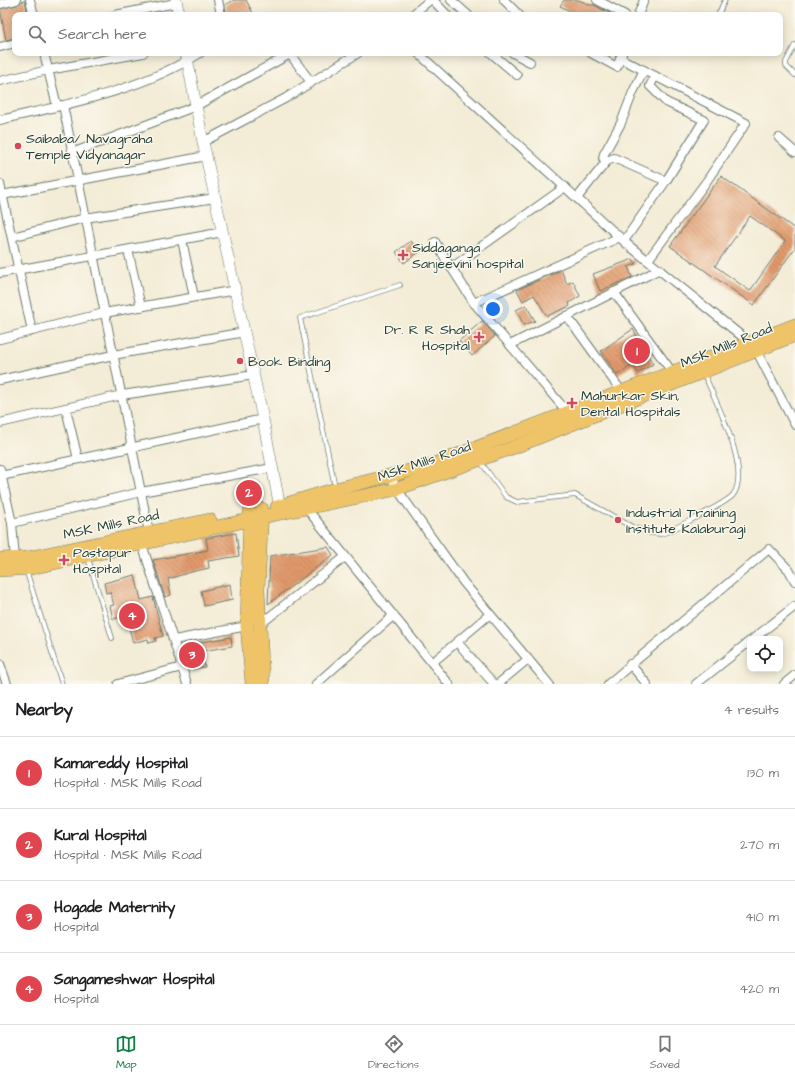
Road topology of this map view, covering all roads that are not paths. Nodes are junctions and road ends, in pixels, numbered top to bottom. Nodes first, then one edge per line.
1 (16, 0) edge
2 (30, 0) edge
3 (218, 0) edge
4 (431, 0) edge
5 (451, 0) edge
6 (504, 0) edge
7 (597, 0) edge
8 (644, 0) edge
9 (725, 0) edge
10 (176, 2) edge
11 (0, 4) edge
12 (33, 12) edge
13 (129, 12) edge
14 (178, 12) edge
15 (221, 12) edge
16 (416, 12) edge
17 (444, 12) edge
18 (465, 12) edge
19 (516, 12) edge
20 (619, 12) edge
21 (639, 12) edge
22 (719, 12) edge
23 (12, 44) edge
24 (795, 45) edge
25 (0, 46) edge
26 (45, 56) edge
27 (126, 56) edge
28 (286, 56) edge
29 (292, 56) edge
30 (353, 56) edge
31 (421, 56) edge
32 (495, 56) edge
33 (519, 56) edge
34 (597, 56) edge
35 (621, 56) edge
36 (623, 56) edge
37 (187, 57) edge
38 (530, 62) dead end
39 (48, 70) junction
40 (644, 70) junction
41 (517, 75) dead end
42 (795, 75) edge
43 (655, 76) junction
44 (0, 81) edge
45 (311, 82) junction
46 (60, 106) junction
47 (196, 106) junction
48 (0, 120) edge
49 (779, 138) dead end
50 (203, 142) junction
51 (795, 152) edge
52 (72, 153) junction
53 (206, 156) junction
54 (607, 162) junction
55 (78, 180) junction
56 (666, 181) junction
57 (0, 184) edge
58 (565, 187) junction
59 (2, 195) junction
60 (215, 198) junction
61 (577, 198) junction
62 (85, 218) junction
63 (223, 232) junction
64 (12, 237) junction
65 (622, 239) junction
66 (182, 240) junction
67 (435, 242) dead end
68 (128, 250) junction
69 (93, 255) junction
70 (648, 260) junction
71 (450, 268) junction
72 (20, 269) junction
73 (660, 269) junction
74 (0, 273) edge
75 (400, 286) dead end
76 (236, 290) junction
77 (614, 292) junction
78 (194, 297) junction
79 (474, 303) junction
80 (141, 307) junction
81 (104, 313) junction
82 (567, 316) junction
83 (795, 325) edge
84 (32, 331) junction
85 (245, 332) junction
86 (795, 335) edge
87 (0, 339) edge
88 (510, 345) junction
89 (753, 346) junction
90 (113, 355) junction
91 (703, 371) junction
92 (254, 375) junction
93 (675, 376) junction
94 (0, 380) edge
95 (622, 392) junction
96 (122, 395) junction
97 (66, 409) junction
98 (572, 417) junction
99 (263, 419) junction
100 (0, 423) edge
101 (795, 425) edge
102 (133, 448) junction
103 (78, 459) junction
104 (478, 459) junction
105 (272, 468) junction
106 (1, 472) edge
107 (392, 476) junction
108 (336, 489) junction
109 (397, 489) junction
110 (142, 492) junction
111 (306, 509) junction
112 (280, 510) junction
113 (256, 514) junction
114 (12, 523) junction
115 (145, 538) junction
116 (88, 556) junction
117 (345, 557) junction
118 (15, 558) junction
119 (0, 559) edge
120 (792, 568) edge
121 (26, 569) junction
122 (0, 570) edge
123 (795, 581) edge
124 (795, 606) edge
125 (490, 614) junction
126 (394, 615) junction
127 (252, 626) junction
128 (757, 636) edge
129 (112, 638) dead end
130 (174, 640) junction
131 (457, 642) junction
132 (747, 644) edge
133 (528, 659) junction
134 (432, 663) junction
135 (0, 664) edge
136 (630, 664) junction
137 (182, 668) junction
138 (795, 675) edge
139 (701, 683) edge
140 (7, 684) edge
141 (62, 684) edge
142 (118, 684) edge
143 (187, 684) edge
144 (252, 684) edge
145 (263, 684) edge
146 (316, 684) edge
147 (449, 684) edge
148 (494, 684) edge
149 (498, 684) edge
150 (549, 684) edge
151 (608, 684) edge
152 (647, 684) edge
153 (784, 684) edge

1 - 11 street
2 - 12 street
3 - 15 street
4 - 16 street
4 - 17 street
5 - 18 street
6 - 19 street
7 - 20 street
8 - 21 street
9 - 22 lane
10 - 13 street
10 - 14 street
23 - 25 street
24 - 42 lane
26 - 39 street
27 - 39 street
28 - 47 street
29 - 45 street
30 - 45 street
31 - 58 street
32 - 41 street
33 - 38 street
34 - 35 street
36 - 40 street
37 - 46 street
37 - 47 street
39 - 44 street
39 - 46 street
40 - 43 street
40 - 54 street
43 - 56 street
43 - 70 street
45 - 50 street
46 - 48 street
46 - 52 street
47 - 50 street
47 - 52 street
49 - 51 street
50 - 53 street
52 - 55 street
53 - 55 street
53 - 60 street
54 - 56 street
54 - 61 street
55 - 59 street
55 - 62 street
56 - 65 street
57 - 59 street
58 - 61 street
58 - 71 street
59 - 64 street
60 - 62 street
60 - 63 street
61 - 65 street
62 - 64 street
62 - 69 street
63 - 66 street
63 - 76 street
64 - 72 street
65 - 70 street
65 - 79 street
66 - 68 street
66 - 78 street
67 - 71 street
68 - 69 street
68 - 80 street
69 - 72 street
69 - 81 street
70 - 73 street
71 - 79 street
72 - 74 street
72 - 84 street
73 - 77 street
73 - 89 street
75 - 108 lane
76 - 78 street
76 - 85 street
77 - 82 street
77 - 93 street
78 - 80 street
79 - 88 street
80 - 81 street
81 - 84 street
81 - 90 street
82 - 88 street
82 - 95 street
83 - 89 main road, MSK Mills Road
84 - 87 street
85 - 90 street
85 - 92 street
86 - 89 main road, MSK Mills Road
88 - 98 street
89 - 91 main road, MSK Mills Road
89 - 93 main road, MSK Mills Road
89 - 101 street
90 - 94 street
90 - 96 street
91 - 93 main road, MSK Mills Road
91 - 104 lane
92 - 96 street
92 - 99 street
93 - 95 main road, MSK Mills Road
93 - 98 main road, MSK Mills Road
95 - 98 main road, MSK Mills Road
96 - 97 street
96 - 102 street
97 - 100 street
97 - 103 street
98 - 104 main road, MSK Mills Road
98 - 107 main road, MSK Mills Road
99 - 102 street
99 - 105 street
102 - 103 street
102 - 110 street
103 - 106 street
104 - 109 main road, MSK Mills Road
105 - 110 street
105 - 112 street
106 - 114 street
107 - 108 main road, MSK Mills Road
107 - 109 street
108 - 112 main road, MSK Mills Road
109 - 111 main road, MSK Mills Road
109 - 125 street
110 - 114 street
110 - 115 street
111 - 112 main road, MSK Mills Road
111 - 117 street
112 - 113 main road, MSK Mills Road
113 - 115 main road, MSK Mills Road
113 - 127 main road
114 - 118 street
115 - 116 main road, MSK Mills Road
115 - 118 main road, MSK Mills Road
115 - 130 street
116 - 121 main road, MSK Mills Road
116 - 129 lane
117 - 126 street
117 - 127 street
118 - 119 main road, MSK Mills Road
120 - 123 street
120 - 136 street
121 - 122 main road, MSK Mills Road
121 - 141 lane
124 - 128 street
125 - 131 street
125 - 133 street
126 - 134 street
126 - 146 street
127 - 130 street
127 - 144 main road
127 - 145 main road
130 - 137 street
131 - 134 street
131 - 148 street
132 - 139 street
133 - 149 street
133 - 150 street
134 - 147 street
135 - 140 street
136 - 151 street
136 - 152 street
137 - 142 street
137 - 143 street
138 - 153 street

